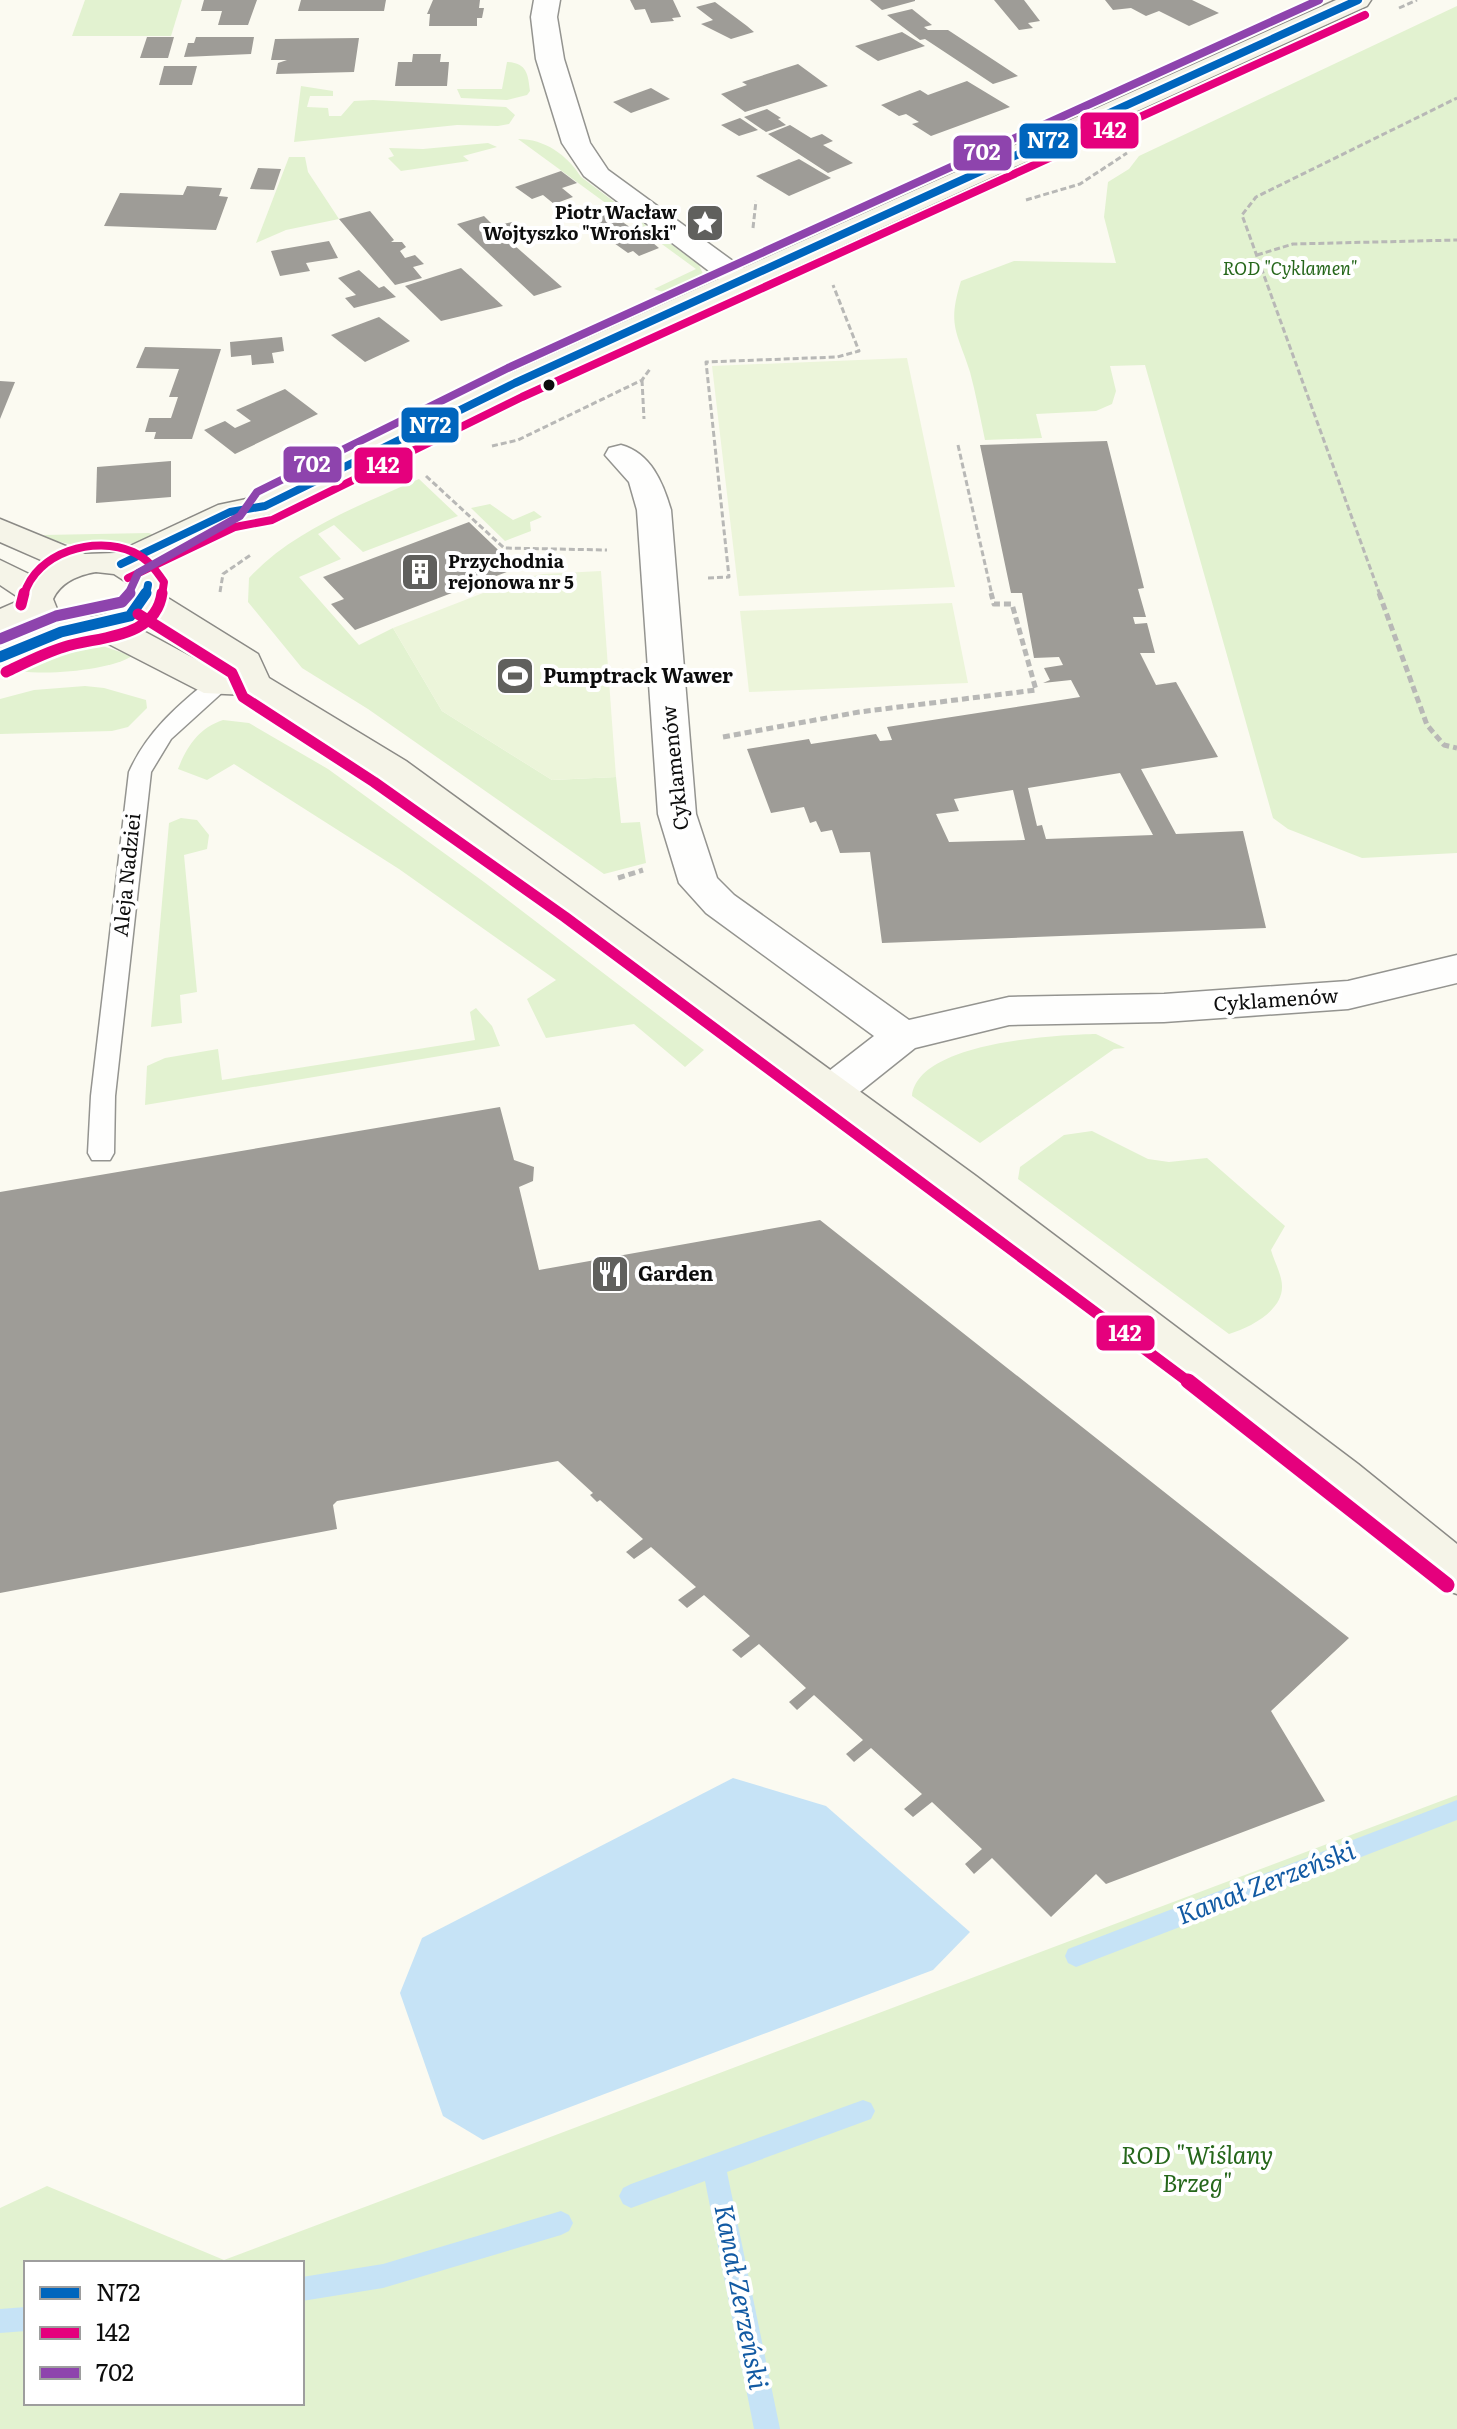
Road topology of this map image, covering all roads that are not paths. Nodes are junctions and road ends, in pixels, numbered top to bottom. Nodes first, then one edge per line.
1 (547, 0) edge
2 (1358, 0) edge
3 (741, 281) junction
4 (621, 455) dead end
5 (0, 529) edge
6 (79, 564) junction
7 (0, 570) edge
8 (138, 583) junction
9 (37, 600) junction
10 (0, 622) edge
11 (87, 627) junction
12 (0, 657) edge
13 (235, 685) junction
14 (1457, 969) edge
15 (902, 1036) junction
16 (831, 1092) junction
17 (101, 1153) dead end
18 (1457, 1573) edge

1 - 3 street
2 - 3 street
3 - 8 street
4 - 15 street, Cyklamenów
5 - 6 street
6 - 8 street
6 - 9 street
7 - 9 street
8 - 11 street
8 - 13 street
9 - 10 street
9 - 11 street
11 - 12 street
11 - 13 street
13 - 16 street
13 - 17 lane, Aleja Nadziei
14 - 15 street, Cyklamenów
15 - 16 street, Cyklamenów
16 - 18 street

